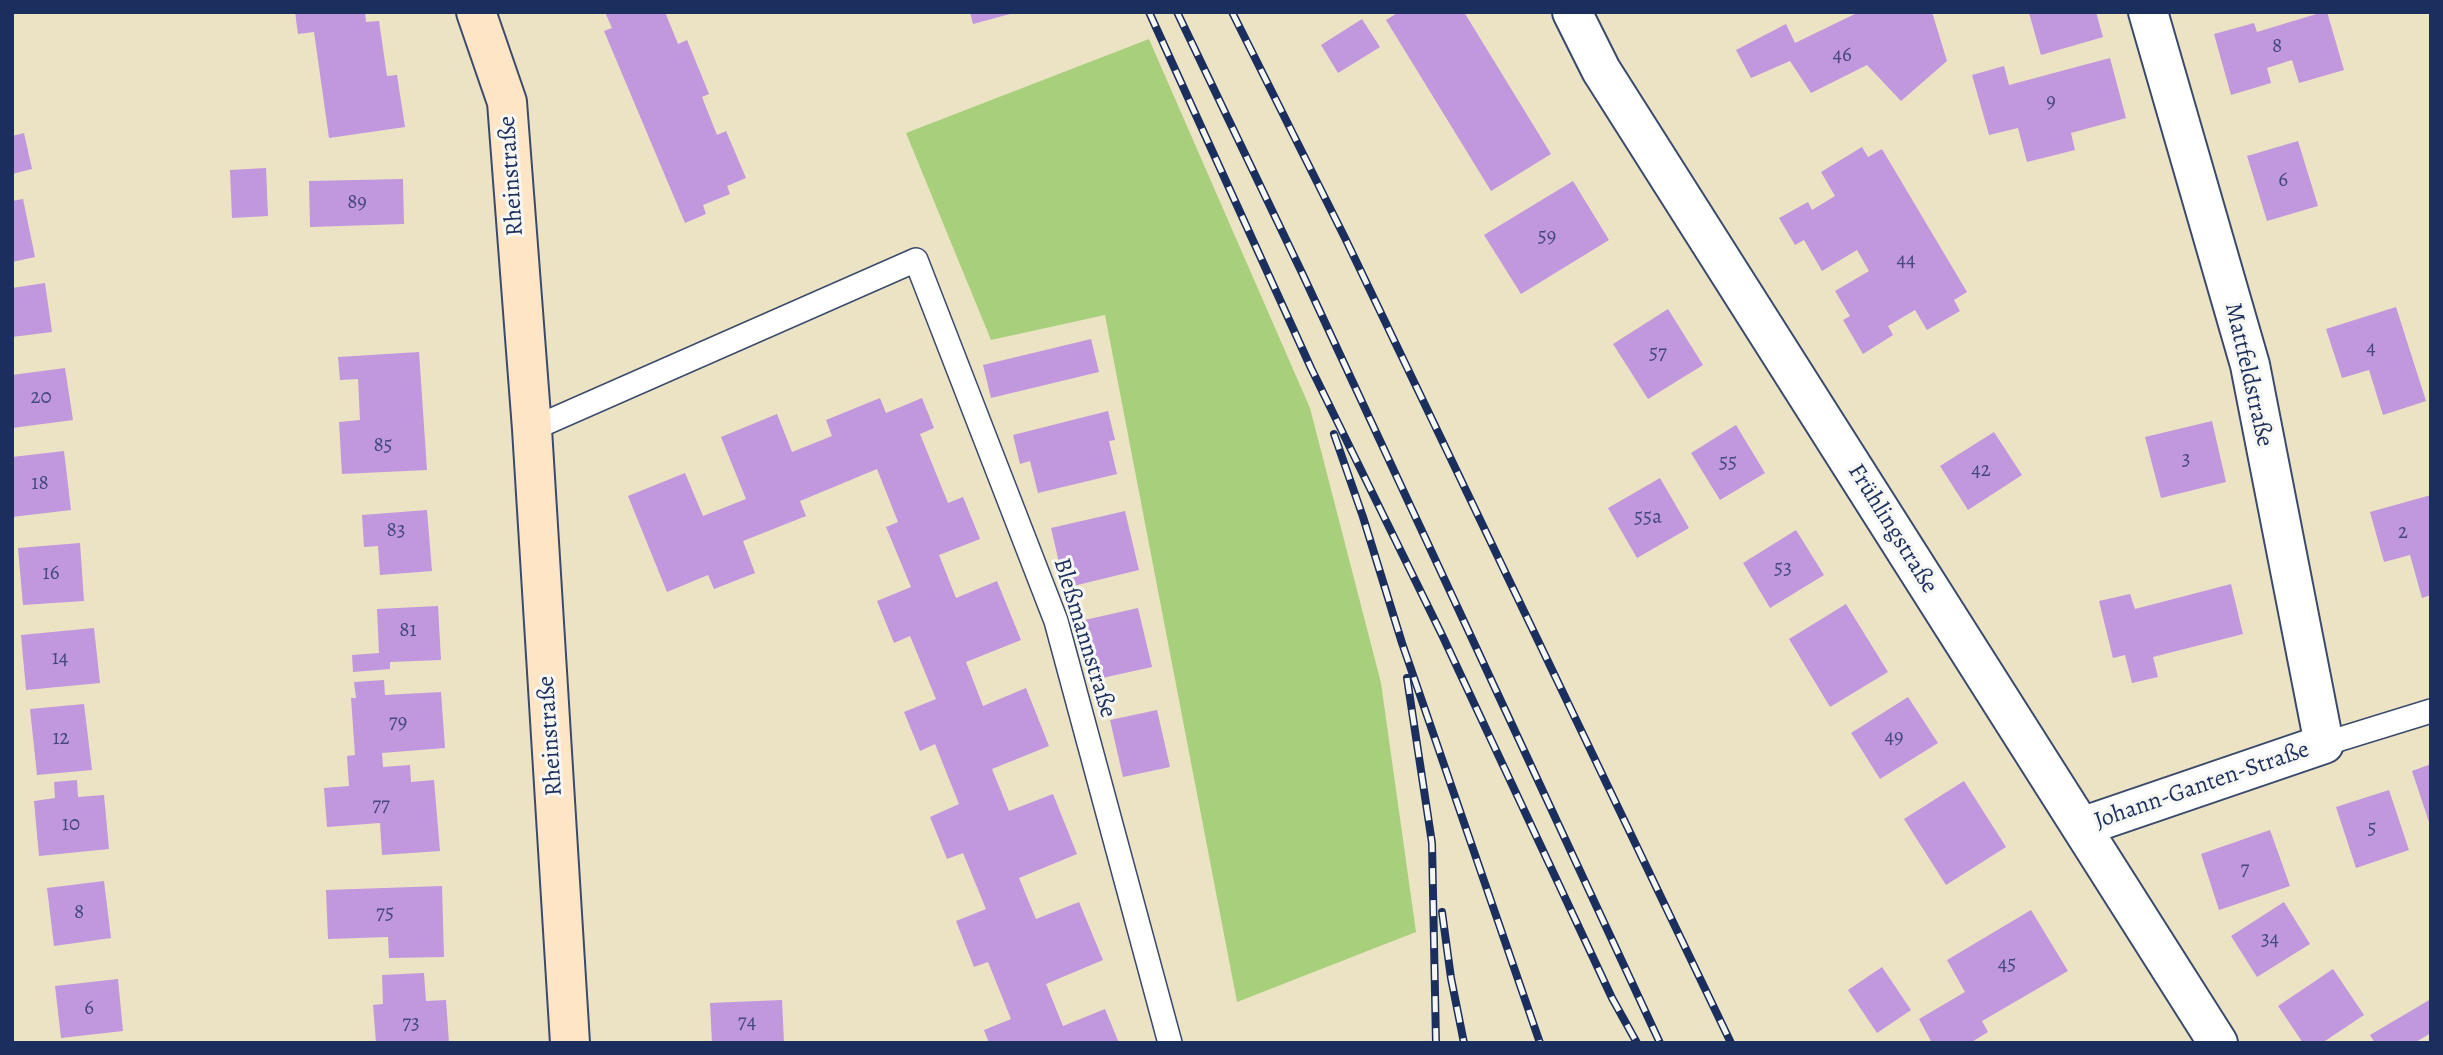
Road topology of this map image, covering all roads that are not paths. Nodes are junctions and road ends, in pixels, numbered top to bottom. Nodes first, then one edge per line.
1 (476, 12) edge
2 (1572, 12) edge
3 (2148, 12) edge
4 (532, 429) junction
5 (2431, 711) edge
6 (2324, 744) junction
7 (2081, 827) junction
8 (570, 1043) edge
9 (1170, 1043) edge
10 (2218, 1043) edge

1 - 4 main road, Rheinstraße
2 - 7 street, Frühlingstraße
3 - 6 street, Mattfeldstraße
4 - 8 main road, Rheinstraße
4 - 9 lane, Bleßmannstraße
5 - 6 lane
6 - 7 street, Johann-Ganten-Straße
7 - 10 street, Frühlingstraße

